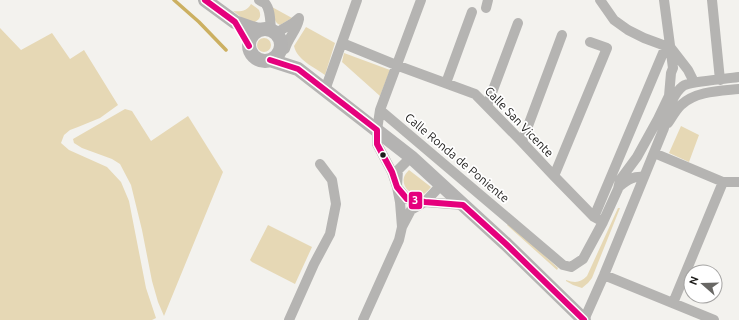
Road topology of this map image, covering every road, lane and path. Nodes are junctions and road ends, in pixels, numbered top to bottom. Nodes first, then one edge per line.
1 (205, 0) edge
2 (255, 0) edge
3 (259, 0) edge
4 (357, 0) edge
5 (421, 0) edge
6 (600, 0) edge
7 (664, 0) edge
8 (712, 0) edge
9 (472, 12) dead end
10 (235, 22) junction
11 (518, 23) dead end
12 (562, 35) dead end
13 (272, 36) junction
14 (590, 42) dead end
15 (342, 43) junction
16 (249, 46) junction
17 (669, 47) junction
18 (270, 60) junction
19 (396, 65) junction
20 (298, 70) junction
21 (739, 78) edge
22 (720, 80) junction
23 (694, 82) junction
24 (446, 83) junction
25 (739, 89) edge
26 (326, 90) junction
27 (487, 106) junction
28 (380, 110) junction
29 (664, 128) junction
30 (377, 130) junction
31 (522, 142) junction
32 (654, 153) junction
33 (411, 157) junction
34 (320, 164) dead end
35 (554, 176) junction
36 (644, 177) junction
37 (723, 182) junction
38 (739, 182) edge
39 (442, 185) junction
40 (397, 188) junction
41 (618, 189) junction
42 (425, 202) junction
43 (463, 205) junction
44 (598, 220) junction
45 (402, 227) junction
46 (604, 276) junction
47 (673, 303) junction
48 (289, 320) edge
49 (363, 320) edge
50 (584, 320) edge
51 (714, 320) edge

1 - 10 main road
2 - 13 street
3 - 13 street
4 - 15 street
5 - 19 street
6 - 17 street
7 - 17 street
8 - 22 street
9 - 24 street
10 - 13 main road
10 - 16 main road
11 - 27 street
12 - 31 street
13 - 13 street
13 - 16 main road
13 - 18 main road
13 - 20 main road
14 - 35 street
15 - 19 street, Calle San Vicente
15 - 26 street
16 - 18 main road
17 - 23 street
17 - 41 street
17 - 44 street
18 - 20 main road
19 - 24 street, Calle San Vicente
19 - 28 street
20 - 26 main road
21 - 22 street
22 - 23 street
23 - 29 street
24 - 27 street, Calle San Vicente
25 - 29 street
26 - 30 main road
27 - 31 street, Calle San Vicente
28 - 30 street
28 - 44 street, Calle Ronda de Poniente
29 - 32 street
30 - 33 main road
30 - 40 street
31 - 35 street, Calle San Vicente
32 - 36 street
32 - 37 street
33 - 39 main road
33 - 40 street
34 - 48 street
35 - 44 street, Calle San Vicente
36 - 41 street
36 - 46 street
37 - 38 street
37 - 47 street
39 - 42 street
39 - 43 main road
40 - 42 street
40 - 45 street
41 - 44 street
42 - 43 street
42 - 45 street
43 - 50 main road
45 - 49 street
46 - 47 street
46 - 50 street
47 - 51 street

